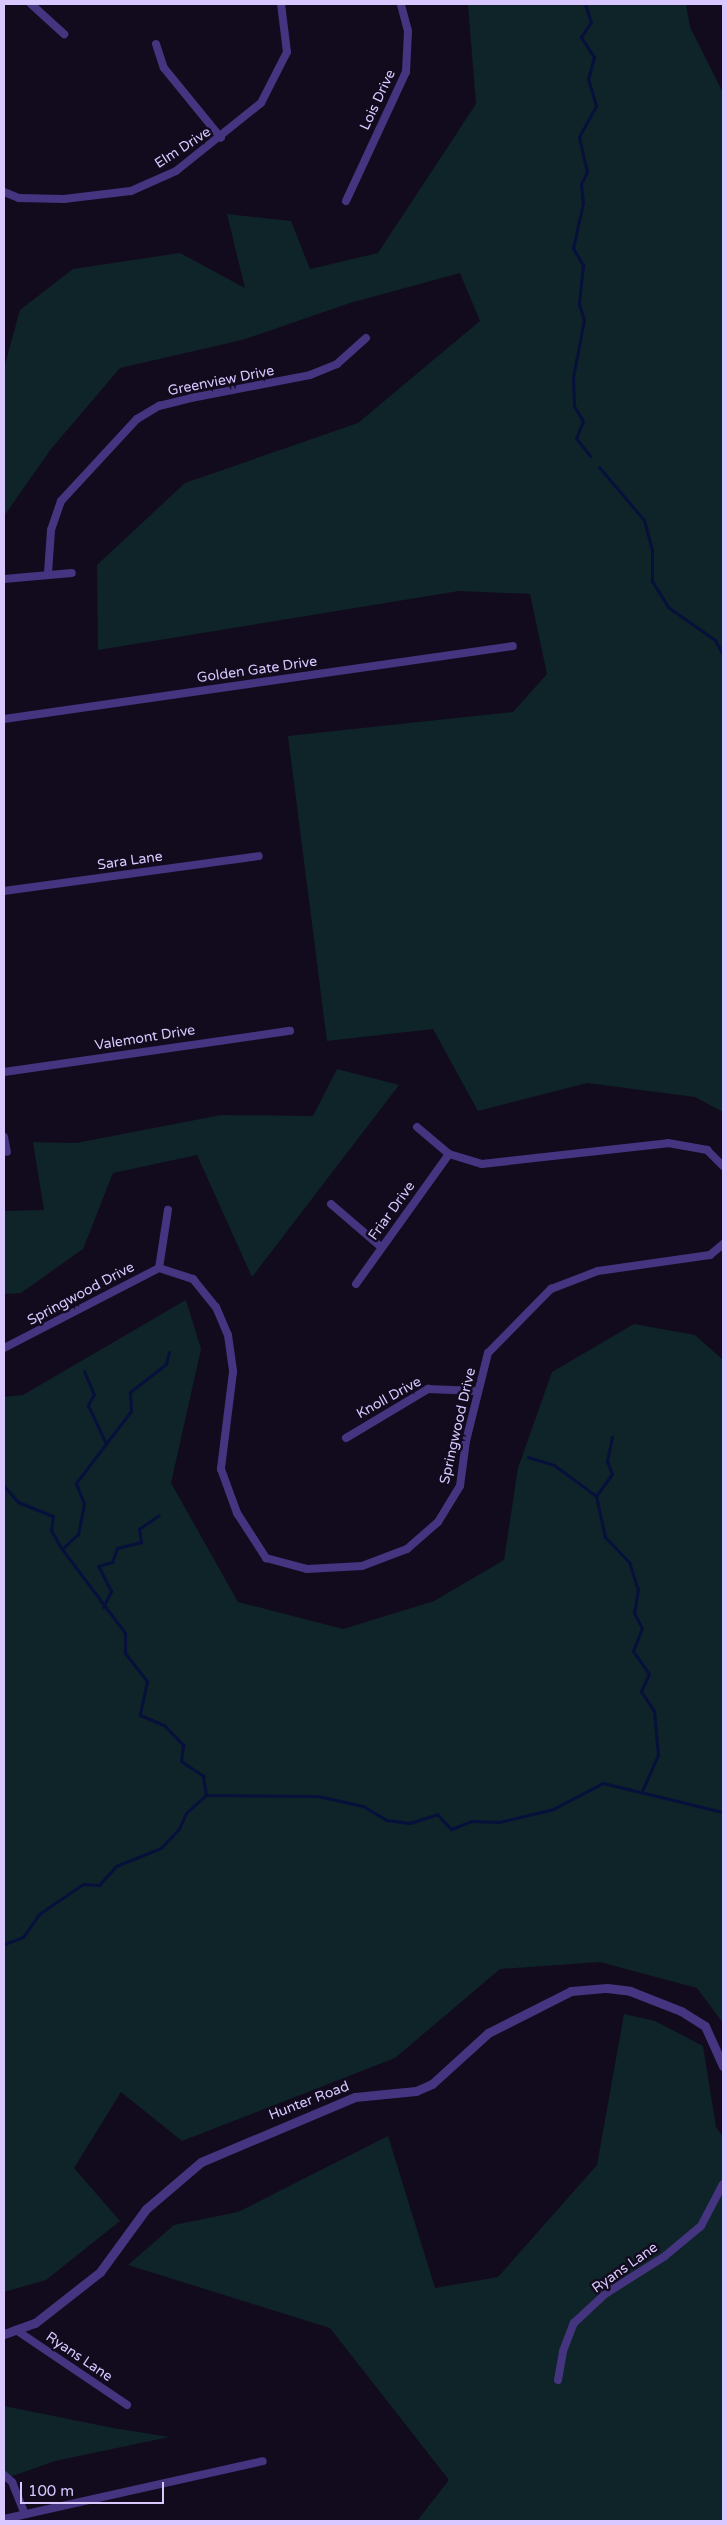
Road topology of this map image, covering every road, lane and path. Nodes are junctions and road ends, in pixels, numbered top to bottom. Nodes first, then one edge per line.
1 (31, 4) edge
2 (281, 4) edge
3 (401, 4) edge
4 (64, 34) dead end
5 (156, 44) dead end
6 (221, 138) junction
7 (4, 192) edge
8 (346, 201) dead end
9 (366, 338) dead end
10 (48, 573) junction
11 (72, 573) dead end
12 (4, 579) edge
13 (513, 646) dead end
14 (4, 719) edge
15 (259, 856) dead end
16 (4, 891) edge
17 (290, 1031) dead end
18 (4, 1072) edge
19 (417, 1127) dead end
20 (4, 1137) edge
21 (6, 1152) dead end
22 (449, 1154) junction
23 (723, 1166) edge
24 (331, 1204) dead end
25 (168, 1210) dead end
26 (723, 1244) edge
27 (382, 1247) junction
28 (160, 1268) junction
29 (356, 1284) dead end
30 (4, 1348) edge
31 (477, 1391) junction
32 (346, 1438) dead end
33 (723, 2066) edge
34 (723, 2184) edge
35 (16, 2330) junction
36 (4, 2334) edge
37 (558, 2380) dead end
38 (127, 2405) dead end
39 (263, 2461) dead end
40 (4, 2475) edge
41 (24, 2512) junction
42 (4, 2519) edge

1 - 4 street
2 - 6 street, Elm Drive
3 - 8 street, Lois Drive
5 - 6 street
6 - 7 street, Elm Drive
9 - 10 street, Greenview Drive
10 - 11 street
10 - 12 street
13 - 14 street, Golden Gate Drive
15 - 16 street, Sara Lane
17 - 18 street, Valemont Drive
19 - 22 street
20 - 21 street
22 - 23 street
22 - 27 street, Friar Drive
24 - 27 street
25 - 28 street
26 - 31 street, Springwood Drive
27 - 29 street, Friar Drive
28 - 30 street, Springwood Drive
28 - 31 street, Springwood Drive
31 - 32 street, Knoll Drive
33 - 35 street, Hunter Road
34 - 37 street, Ryans Lane
35 - 36 street, Hunter Road
35 - 38 street, Ryans Lane
39 - 41 street
40 - 41 street
41 - 42 street

